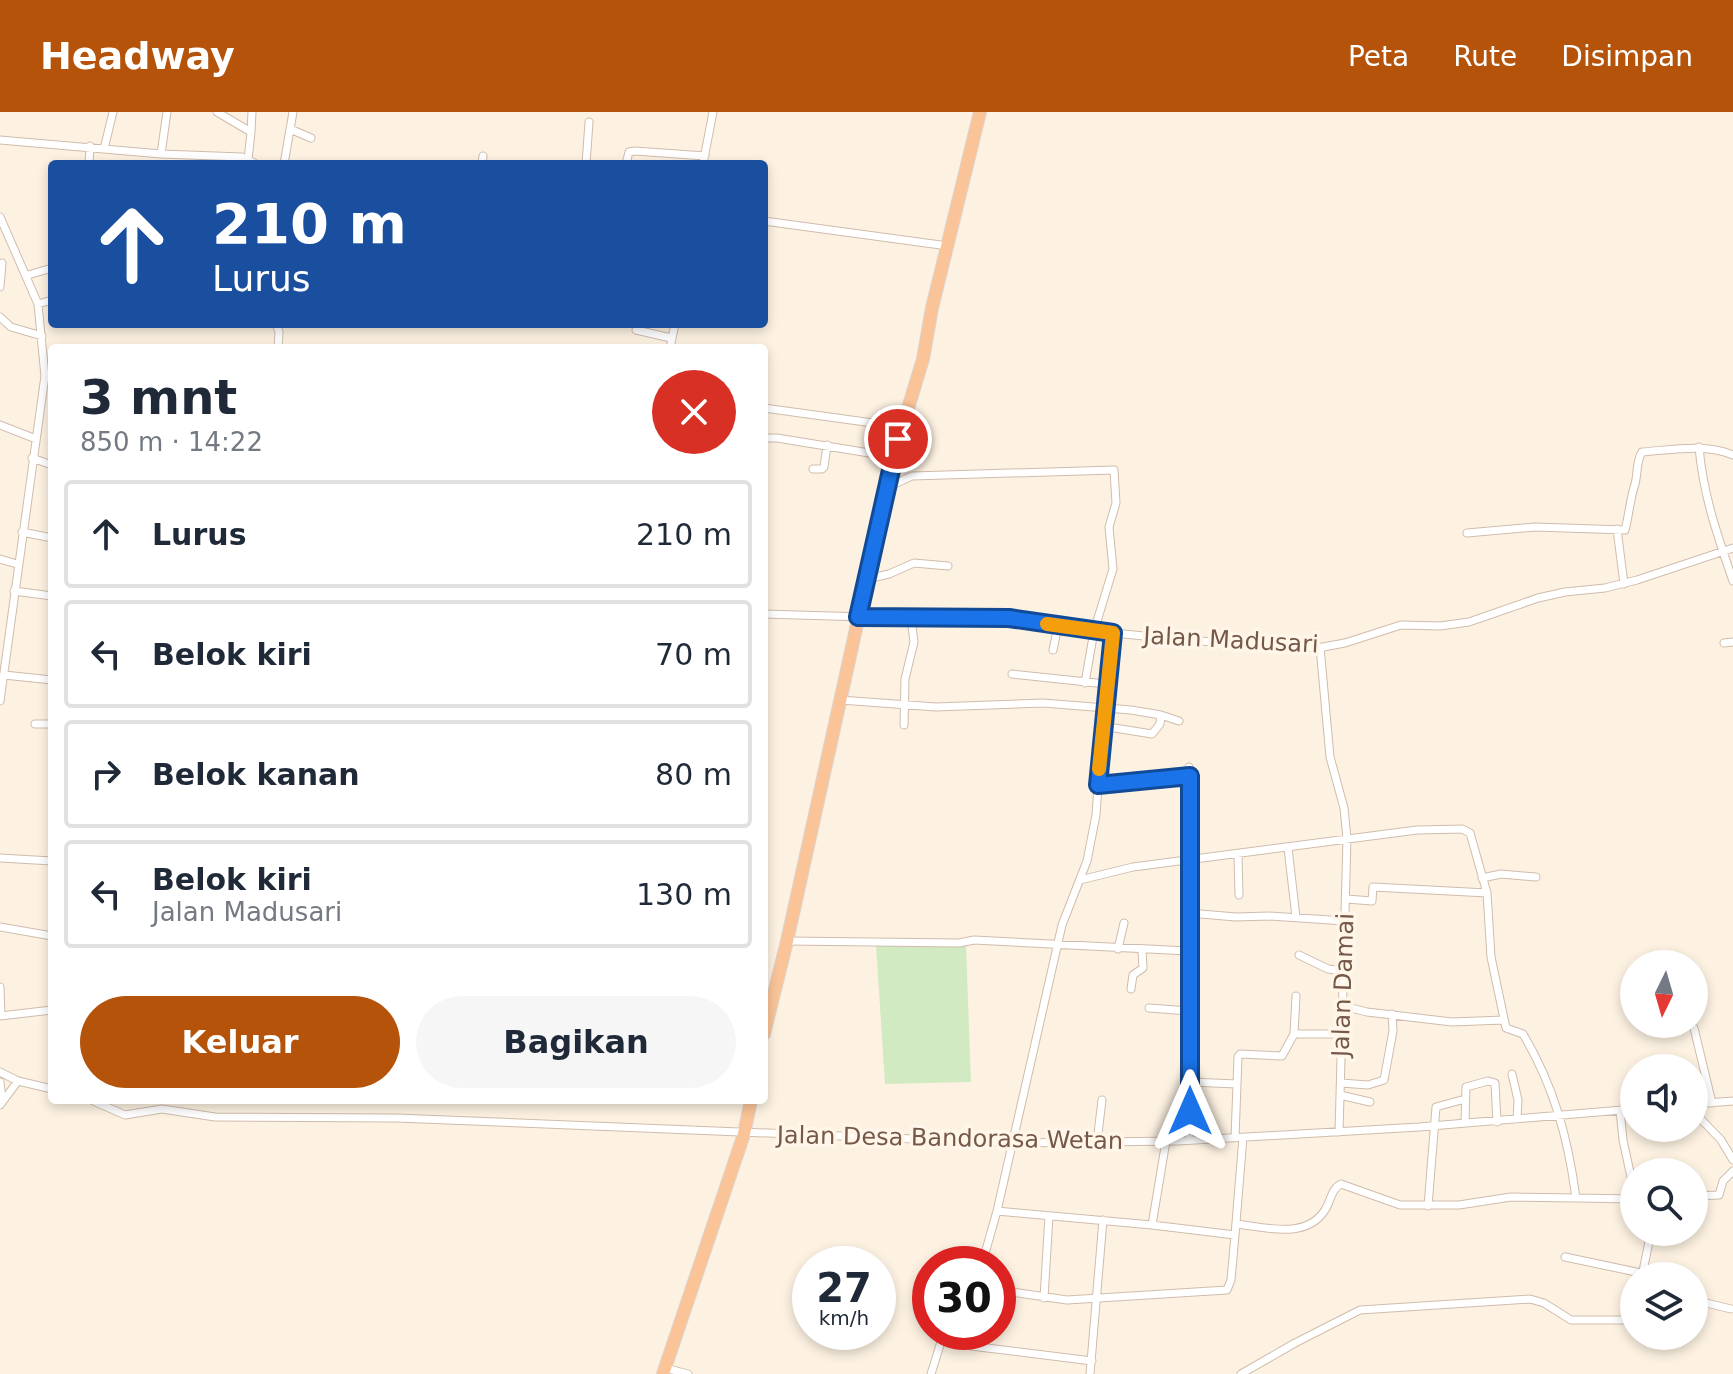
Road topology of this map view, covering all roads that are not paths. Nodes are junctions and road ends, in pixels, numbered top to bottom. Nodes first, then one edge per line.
1 (113, 112) edge
2 (167, 112) edge
3 (217, 112) edge
4 (252, 112) edge
5 (293, 112) edge
6 (713, 112) edge
7 (980, 112) edge
8 (589, 122) dead end
9 (290, 129) junction
10 (251, 132) junction
11 (311, 138) dead end
12 (0, 140) edge
13 (90, 146) junction
14 (104, 149) junction
15 (161, 154) junction
16 (667, 154) junction
17 (89, 160) edge
18 (248, 160) edge
19 (252, 160) edge
20 (285, 160) edge
21 (586, 160) edge
22 (627, 160) edge
23 (666, 160) edge
24 (704, 160) edge
25 (0, 217) edge
26 (768, 222) edge
27 (948, 246) junction
28 (2, 263) dead end
29 (48, 269) edge
30 (28, 275) junction
31 (0, 287) edge
32 (48, 301) edge
33 (38, 304) junction
34 (0, 317) edge
35 (674, 328) edge
36 (636, 330) dead end
37 (42, 336) junction
38 (671, 338) junction
39 (670, 344) edge
40 (48, 376) edge
41 (768, 409) edge
42 (0, 425) edge
43 (902, 427) junction
44 (768, 438) edge
45 (36, 439) junction
46 (827, 445) junction
47 (1699, 447) junction
48 (1733, 455) edge
49 (32, 458) junction
50 (48, 464) edge
51 (813, 469) dead end
52 (891, 472) junction
53 (1617, 529) junction
54 (22, 532) junction
55 (1467, 533) dead end
56 (48, 537) edge
57 (1733, 548) edge
58 (1723, 552) junction
59 (0, 559) edge
60 (17, 564) junction
61 (948, 566) dead end
62 (867, 579) junction
63 (1733, 581) edge
64 (1624, 584) junction
65 (14, 591) junction
66 (48, 595) edge
67 (768, 614) edge
68 (858, 617) junction
69 (911, 618) junction
70 (1058, 626) junction
71 (1094, 631) junction
72 (1113, 633) junction
73 (1320, 647) junction
74 (1053, 650) dead end
75 (1012, 674) dead end
76 (4, 675) junction
77 (48, 680) edge
78 (1085, 683) junction
79 (1106, 684) junction
80 (840, 700) junction
81 (0, 701) edge
82 (905, 704) junction
83 (1104, 708) junction
84 (1161, 715) junction
85 (1179, 721) dead end
86 (35, 724) dead end
87 (48, 724) edge
88 (904, 725) dead end
89 (1102, 726) junction
90 (1098, 785) junction
91 (1347, 839) junction
92 (1288, 848) junction
93 (1238, 855) junction
94 (0, 858) edge
95 (1191, 859) junction
96 (48, 861) edge
97 (1536, 877) dead end
98 (1482, 878) junction
99 (1080, 880) junction
100 (1487, 893) junction
101 (1239, 895) dead end
102 (1346, 899) junction
103 (1189, 913) junction
104 (1296, 917) junction
105 (1345, 921) junction
106 (1124, 923) dead end
107 (0, 927) edge
108 (48, 935) edge
109 (787, 941) junction
110 (1058, 944) junction
111 (1118, 949) junction
112 (1142, 950) junction
113 (1188, 951) junction
114 (1299, 955) dead end
115 (1344, 971) junction
116 (0, 987) edge
117 (1131, 989) dead end
118 (1296, 996) dead end
119 (1343, 1006) junction
120 (1149, 1008) dead end
121 (48, 1010) edge
122 (1189, 1011) junction
123 (1392, 1014) junction
124 (0, 1016) edge
125 (768, 1018) edge
126 (1504, 1020) junction
127 (1294, 1034) junction
128 (1342, 1034) junction
129 (1696, 1038) edge
130 (0, 1072) edge
131 (1512, 1074) dead end
132 (18, 1081) junction
133 (0, 1082) edge
134 (1190, 1082) junction
135 (1341, 1083) junction
136 (1237, 1084) junction
137 (48, 1088) edge
138 (1340, 1095) junction
139 (1465, 1099) junction
140 (1102, 1100) dead end
141 (1733, 1101) edge
142 (1, 1102) edge
143 (1370, 1102) dead end
144 (1708, 1103) edge
145 (1712, 1103) junction
146 (100, 1104) edge
147 (750, 1104) edge
148 (1620, 1110) edge
149 (1561, 1115) junction
150 (1517, 1119) junction
151 (1497, 1122) junction
152 (1465, 1123) junction
153 (1435, 1126) junction
154 (1708, 1126) edge
155 (1339, 1132) junction
156 (744, 1134) junction
157 (1239, 1138) junction
158 (1189, 1140) junction
159 (1166, 1141) junction
160 (1097, 1142) junction
161 (1012, 1143) junction
162 (1733, 1160) edge
163 (1733, 1171) edge
164 (1708, 1195) edge
165 (1576, 1198) junction
166 (1620, 1199) edge
167 (1428, 1206) junction
168 (997, 1211) junction
169 (1049, 1216) junction
170 (1103, 1220) junction
171 (1236, 1224) junction
172 (1152, 1225) junction
173 (1235, 1235) junction
174 (987, 1246) edge
175 (1565, 1257) dead end
176 (1620, 1269) edge
177 (1016, 1293) edge
178 (1044, 1298) junction
179 (1095, 1299) junction
180 (1708, 1303) edge
181 (1731, 1309) dead end
182 (1620, 1320) edge
183 (938, 1350) edge
184 (998, 1350) edge
185 (1092, 1361) junction
186 (664, 1371) edge
187 (688, 1374) edge
188 (931, 1374) edge
189 (1090, 1374) edge
190 (1241, 1374) edge

1 - 14 street
2 - 15 street
3 - 10 street
4 - 10 street
5 - 9 street
6 - 24 street
7 - 27 highway
8 - 21 street
9 - 11 street
9 - 20 street
10 - 19 street
12 - 13 street
13 - 14 street
13 - 17 street
14 - 15 street
15 - 18 street
16 - 22 street
16 - 23 street
16 - 24 street
25 - 30 street
26 - 27 street
27 - 43 highway
28 - 31 street
29 - 30 street
30 - 33 street
32 - 33 street
33 - 37 street
34 - 37 street
35 - 38 street
36 - 38 street
37 - 40 street
38 - 39 street
40 - 45 street
41 - 43 street
42 - 45 street
43 - 52 highway
44 - 46 street
45 - 49 street
46 - 51 street
46 - 52 street
47 - 48 street
47 - 53 street
47 - 58 street
49 - 50 street
49 - 54 street
52 - 62 highway
52 - 71 street
53 - 55 street
53 - 64 street
54 - 56 street
54 - 60 street
57 - 58 street, Jalan Madusari
58 - 63 street
58 - 64 street, Jalan Madusari
59 - 60 street
60 - 65 street
61 - 62 street
62 - 68 highway
64 - 73 street, Jalan Madusari
65 - 66 street
65 - 76 street
67 - 68 street, Jalan Madusari
68 - 69 street, Jalan Madusari
68 - 80 highway
69 - 70 street, Jalan Madusari
69 - 82 street
70 - 71 street, Jalan Madusari
70 - 74 street
71 - 72 street, Jalan Madusari
71 - 78 street
72 - 73 street, Jalan Madusari
72 - 79 street
73 - 91 street, Jalan Damai
75 - 78 street
76 - 77 street
76 - 81 street
78 - 79 street
79 - 83 street
80 - 82 street
80 - 109 highway
82 - 83 street
82 - 88 street
83 - 84 street
83 - 89 street
84 - 85 street
84 - 89 street
86 - 87 street
89 - 90 street
90 - 95 street
90 - 99 street
91 - 92 street
91 - 98 street
91 - 102 street, Jalan Damai
92 - 93 street
92 - 104 street
93 - 95 street
93 - 101 street
94 - 96 street
95 - 99 street
95 - 103 street
97 - 98 street
98 - 100 street
99 - 110 street
100 - 102 street
100 - 126 street
102 - 105 street, Jalan Damai
103 - 104 street
103 - 113 street
104 - 105 street
105 - 115 street, Jalan Damai
106 - 111 street
107 - 108 street
109 - 110 street
109 - 125 highway
110 - 111 street
110 - 161 street
111 - 112 street
112 - 113 street
112 - 117 street
113 - 122 street
114 - 115 street
115 - 119 street, Jalan Damai
116 - 124 street
118 - 127 street
119 - 123 street
119 - 128 street, Jalan Damai
120 - 122 street
121 - 124 street
122 - 134 street
123 - 126 street
123 - 135 street
126 - 149 street
127 - 128 street
127 - 136 street
128 - 135 street, Jalan Damai
129 - 145 street
130 - 132 street
131 - 150 street
132 - 137 street
132 - 142 street
133 - 142 street
134 - 136 street
134 - 158 street
135 - 138 street, Jalan Damai
136 - 157 street
138 - 143 street
138 - 155 street, Jalan Damai
139 - 151 street
139 - 152 street
139 - 153 street
140 - 160 street
141 - 145 street
144 - 145 street
146 - 156 street, Jalan Desa Bandorasa Wetan
147 - 156 highway
148 - 149 street, Jalan Desa Bandorasa Wetan
149 - 150 street, Jalan Desa Bandorasa Wetan
149 - 165 street
150 - 151 street, Jalan Desa Bandorasa Wetan
151 - 152 street, Jalan Desa Bandorasa Wetan
152 - 153 street, Jalan Desa Bandorasa Wetan
153 - 155 street, Jalan Desa Bandorasa Wetan
153 - 167 street
154 - 162 street
155 - 157 street, Jalan Desa Bandorasa Wetan
156 - 161 street, Jalan Desa Bandorasa Wetan
156 - 186 highway
157 - 158 street, Jalan Desa Bandorasa Wetan
157 - 171 street
158 - 159 street, Jalan Desa Bandorasa Wetan
159 - 160 street, Jalan Desa Bandorasa Wetan
159 - 172 street
160 - 161 street, Jalan Desa Bandorasa Wetan
161 - 168 street
163 - 164 street
165 - 166 street
165 - 167 street
167 - 171 street
168 - 169 street
168 - 174 street
169 - 170 street
169 - 178 street
170 - 172 street
170 - 179 street
171 - 173 street
172 - 173 street
173 - 179 street
175 - 176 street
177 - 178 street
178 - 179 street
179 - 185 street
180 - 181 street
182 - 190 street
183 - 188 street
184 - 185 street
185 - 189 street
186 - 187 street

